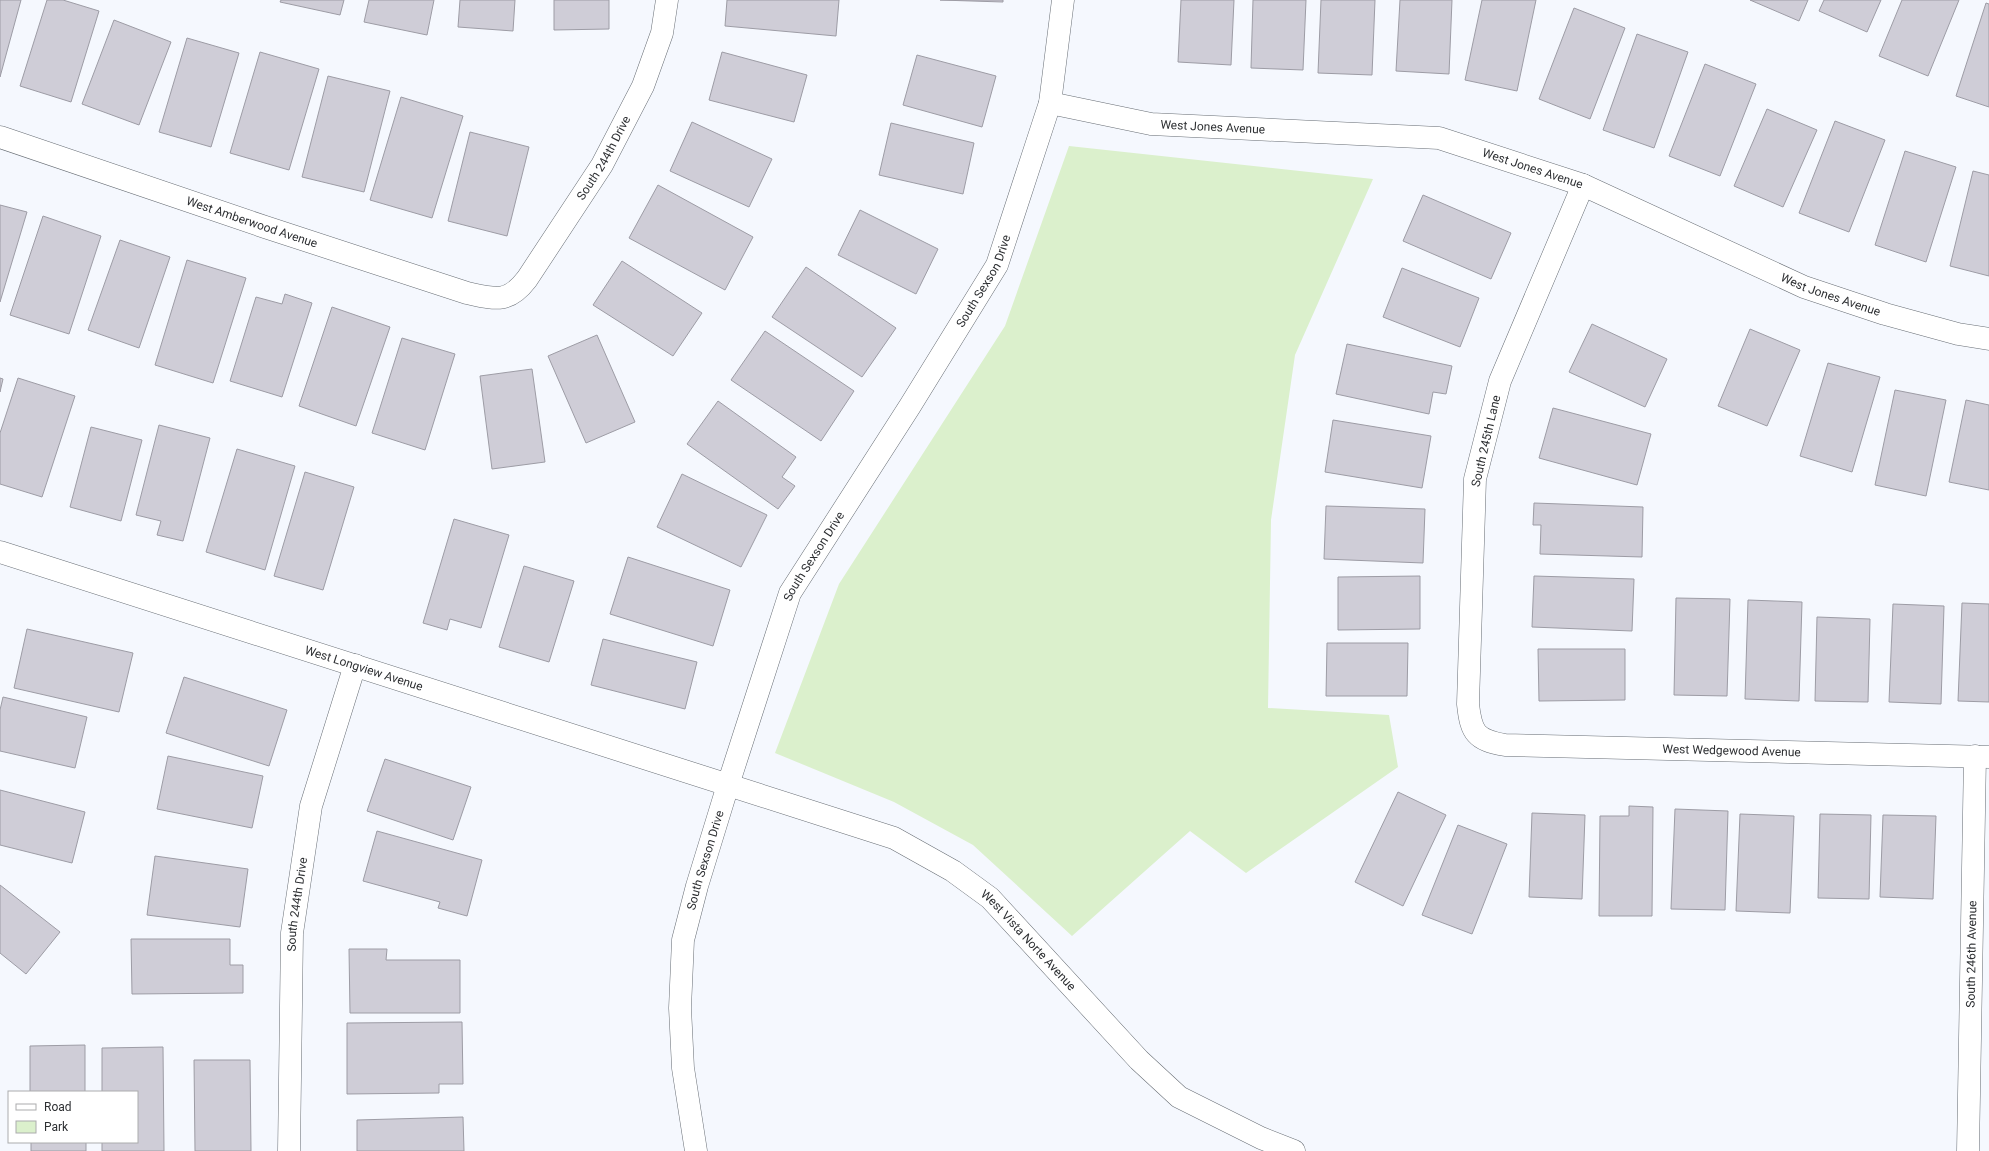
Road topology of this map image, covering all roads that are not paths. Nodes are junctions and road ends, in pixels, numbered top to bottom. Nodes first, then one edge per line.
1 (667, 0) edge
2 (1063, 0) edge
3 (1050, 103) junction
4 (0, 137) edge
5 (1583, 185) junction
6 (506, 298) joint
7 (1989, 339) edge
8 (0, 552) edge
9 (355, 665) junction
10 (1477, 736) joint
11 (1982, 756) edge
12 (728, 785) junction
13 (289, 1151) edge
14 (696, 1151) edge
15 (1294, 1151) edge
16 (1968, 1151) edge

1 - 6 street, South 244th Drive
2 - 3 street, South Sexson Drive
3 - 5 street, West Jones Avenue
3 - 12 street, South Sexson Drive
4 - 6 street, West Amberwood Avenue
5 - 7 street, West Jones Avenue
5 - 10 street, South 245th Lane
8 - 9 street, West Longview Avenue
9 - 12 street, West Longview Avenue
9 - 13 street, South 244th Drive
10 - 11 street, West Wedgewood Avenue
11 - 16 street, South 246th Avenue
12 - 14 street, South Sexson Drive
12 - 15 street, West Vista Norte Avenue

